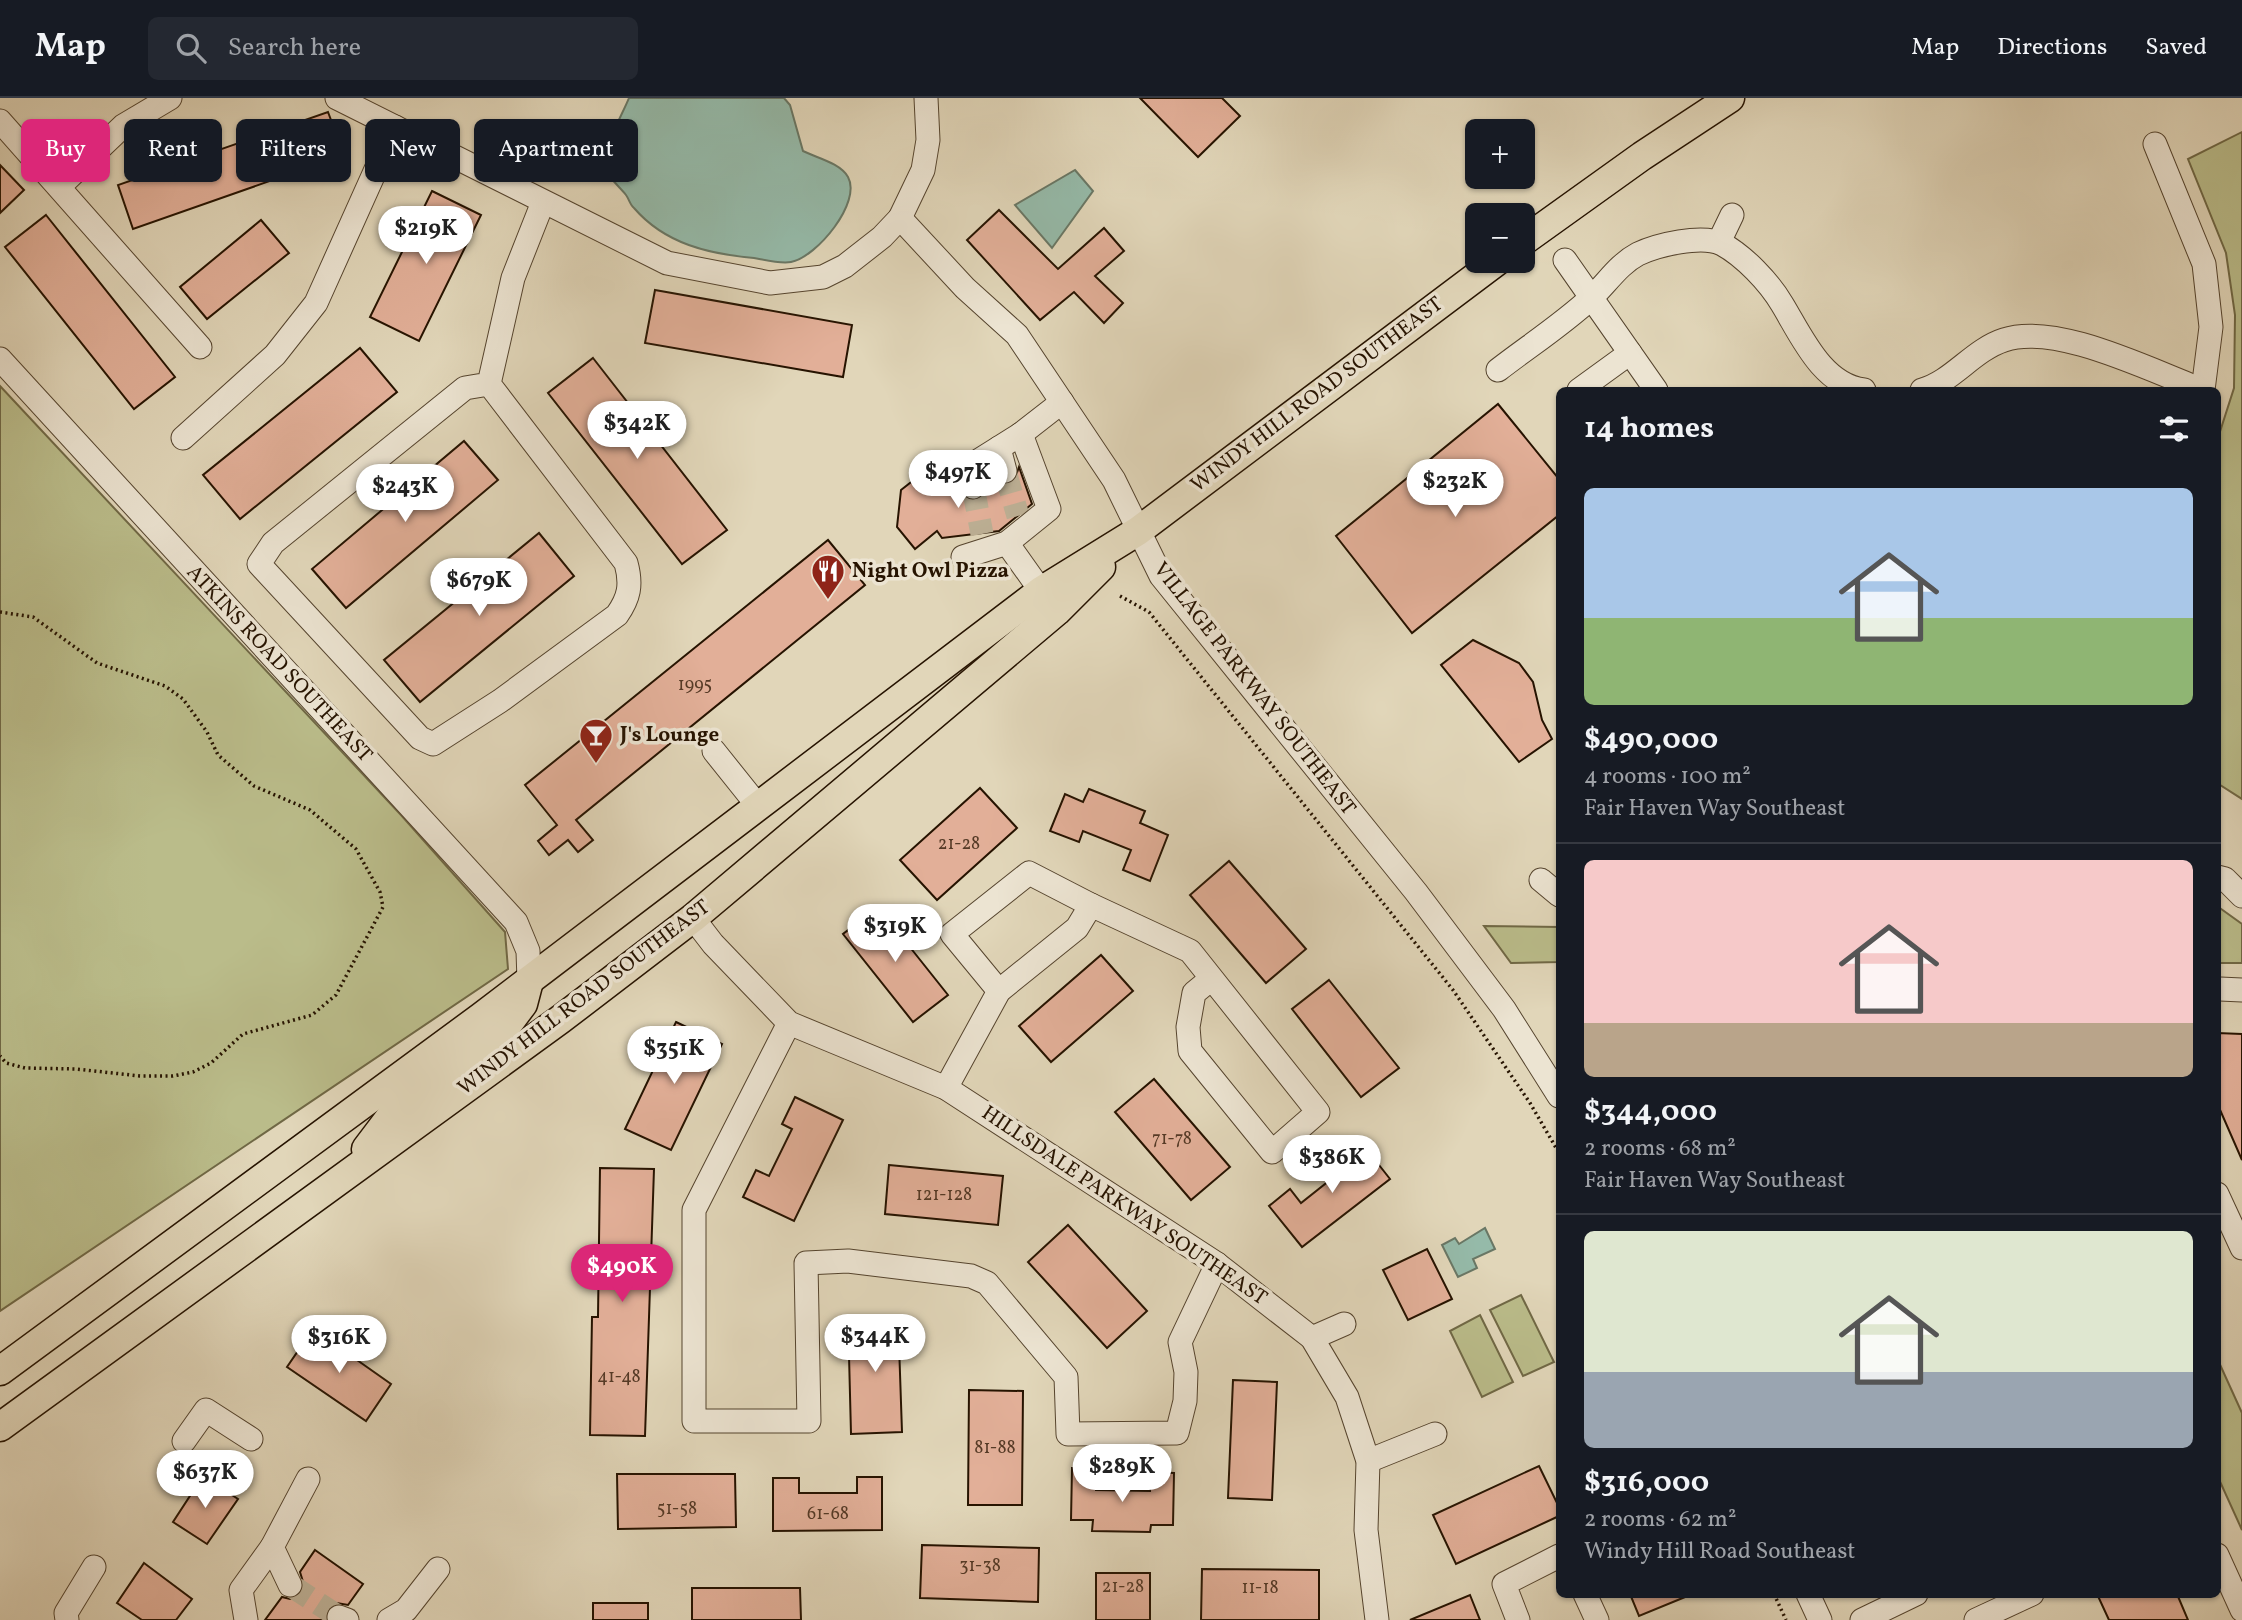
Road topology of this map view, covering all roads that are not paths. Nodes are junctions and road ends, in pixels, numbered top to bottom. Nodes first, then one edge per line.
1 (170, 98) edge
2 (337, 98) edge
3 (926, 98) edge
4 (1730, 98) edge
5 (379, 119) edge
6 (0, 121) edge
7 (2155, 144) dead end
8 (460, 160) edge
9 (370, 182) edge
10 (60, 186) junction
11 (543, 202) junction
12 (1732, 215) dead end
13 (900, 218) junction
14 (1535, 233) edge
15 (1719, 243) junction
16 (1565, 260) dead end
17 (1481, 273) edge
18 (1591, 298) junction
19 (200, 347) dead end
20 (1630, 354) junction
21 (0, 359) edge
22 (1498, 370) dead end
23 (488, 384) junction
24 (1583, 387) edge
25 (1654, 387) edge
26 (1856, 387) edge
27 (1927, 387) edge
28 (2195, 387) edge
29 (2203, 387) edge
30 (1062, 402) junction
31 (1021, 434) junction
32 (183, 438) dead end
33 (999, 448) junction
34 (1005, 471) tunnel mouth
35 (973, 487) tunnel mouth
36 (1016, 530) junction
37 (1138, 531) junction
38 (977, 547) dead end
39 (1041, 591) junction
40 (714, 751) dead end
41 (758, 806) junction
42 (2221, 878) edge
43 (1541, 880) dead end
44 (1556, 892) edge
45 (2242, 895) edge
46 (1091, 905) junction
47 (693, 918) junction
48 (1211, 979) junction
49 (529, 981) junction
50 (999, 991) junction
51 (789, 1023) junction
52 (946, 1088) junction
53 (1556, 1091) edge
54 (345, 1176) junction
55 (2221, 1203) edge
56 (2242, 1248) edge
57 (1217, 1264) junction
58 (1345, 1324) dead end
59 (1312, 1338) junction
60 (0, 1371) edge
61 (0, 1427) edge
62 (1435, 1434) dead end
63 (251, 1439) dead end
64 (184, 1441) dead end
65 (1368, 1461) junction
66 (308, 1479) dead end
67 (272, 1547) junction
68 (1556, 1558) edge
69 (2221, 1564) edge
70 (94, 1567) dead end
71 (439, 1569) dead end
72 (290, 1586) tunnel mouth
73 (1587, 1598) edge
74 (1810, 1598) edge
75 (2023, 1598) edge
76 (1907, 1605) edge
77 (2242, 1610) edge
78 (67, 1620) edge
79 (246, 1620) edge
80 (389, 1620) edge
81 (1377, 1620) edge
82 (1518, 1620) edge
83 (1597, 1620) edge
84 (1820, 1620) edge
85 (1862, 1620) edge
86 (1976, 1620) edge

1 - 10 street
2 - 5 street
3 - 13 street
4 - 14 main road
6 - 10 street
7 - 29 street
8 - 11 street
9 - 32 street
10 - 19 street
11 - 13 street
11 - 23 street
12 - 15 street
13 - 30 street, VILLAGE PARKWAY SOUTHEAST
15 - 18 street
15 - 26 street
16 - 18 street
17 - 37 main road, WINDY HILL ROAD SOUTHEAST
18 - 20 street
18 - 22 street
20 - 24 street
20 - 25 street
21 - 49 street, ATKINS ROAD SOUTHEAST
23 - 23 street
27 - 28 street
30 - 31 street
30 - 37 street, VILLAGE PARKWAY SOUTHEAST
31 - 33 street
31 - 36 street
33 - 34 street
33 - 35 street
36 - 38 street
36 - 39 street
37 - 39 main road, WINDY HILL ROAD SOUTHEAST
37 - 47 main road, WINDY HILL ROAD SOUTHEAST
37 - 53 street, VILLAGE PARKWAY SOUTHEAST
39 - 41 main road, WINDY HILL ROAD SOUTHEAST
40 - 41 street
41 - 49 main road, WINDY HILL ROAD SOUTHEAST
42 - 45 street
43 - 44 street
46 - 48 street
46 - 50 street
46 - 50 street
47 - 51 street, HILLSDALE PARKWAY SOUTHEAST
47 - 54 main road, WINDY HILL ROAD SOUTHEAST
48 - 48 street
49 - 54 main road
49 - 60 main road, WINDY HILL ROAD SOUTHEAST
50 - 52 street
51 - 52 street, HILLSDALE PARKWAY SOUTHEAST
51 - 57 street
52 - 57 street, HILLSDALE PARKWAY SOUTHEAST
54 - 61 main road, WINDY HILL ROAD SOUTHEAST
55 - 56 street
57 - 59 street, HILLSDALE PARKWAY SOUTHEAST
58 - 59 street
59 - 65 street, HILLSDALE PARKWAY SOUTHEAST
62 - 65 street
63 - 64 street
65 - 81 street, HILLSDALE PARKWAY SOUTHEAST
66 - 67 street
67 - 72 street
67 - 79 street
68 - 82 street
69 - 77 street
70 - 78 street
71 - 80 street
73 - 83 street
74 - 84 street
75 - 86 street
76 - 85 street

